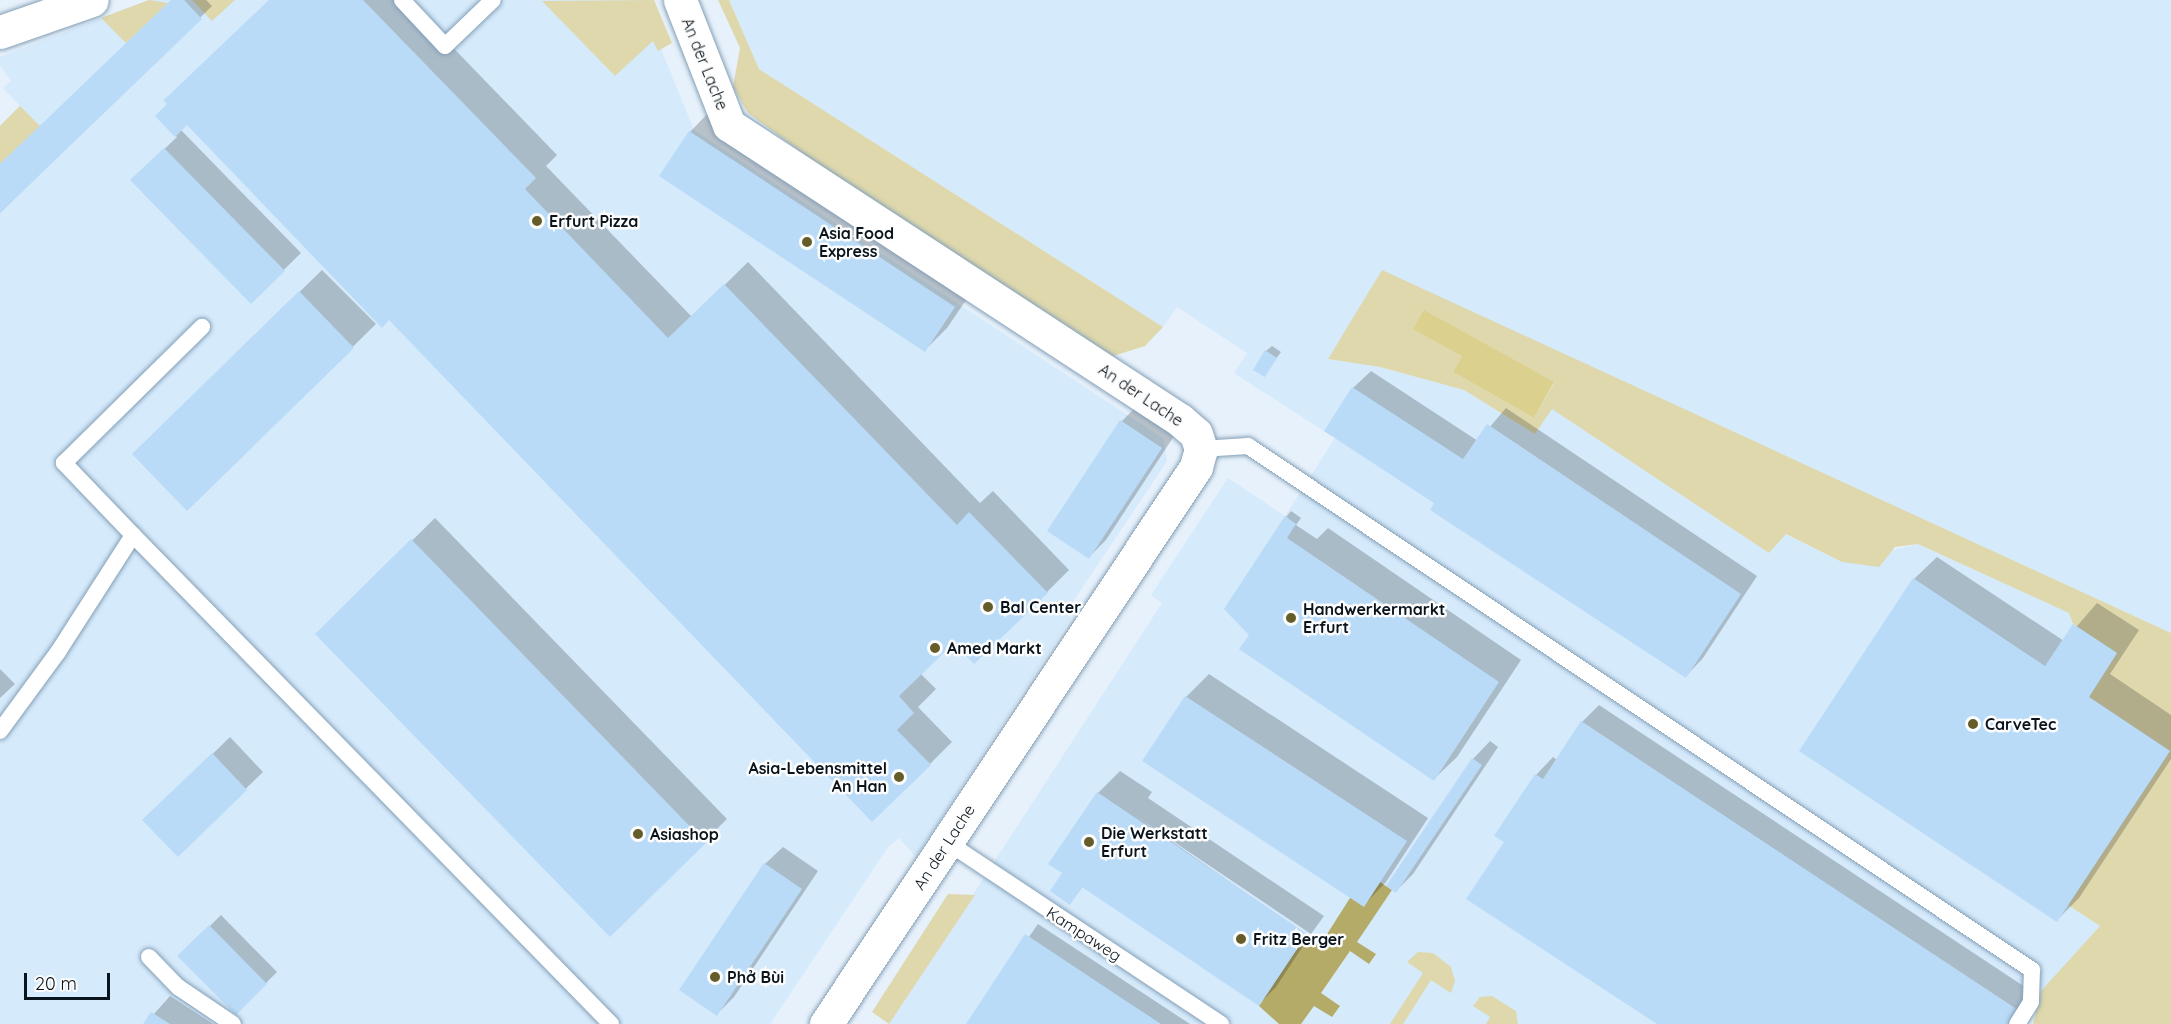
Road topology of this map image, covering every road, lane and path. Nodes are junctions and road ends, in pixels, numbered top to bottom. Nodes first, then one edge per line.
1 (92, 0) edge
2 (402, 0) edge
3 (493, 0) edge
4 (680, 0) edge
5 (0, 32) edge
6 (202, 327) dead end
7 (1201, 449) junction
8 (133, 535) junction
9 (0, 731) edge
10 (947, 842) junction
11 (149, 957) dead end
12 (232, 1024) edge
13 (611, 1024) edge
14 (826, 1024) edge
15 (1221, 1024) edge
16 (2017, 1024) edge

1 - 5 street
2 - 3 lane
4 - 7 street, An der Lache
6 - 8 lane
7 - 10 street, An der Lache
7 - 16 lane
8 - 9 lane
8 - 13 lane
10 - 14 street, An der Lache
10 - 15 lane, Kampaweg
11 - 12 lane

